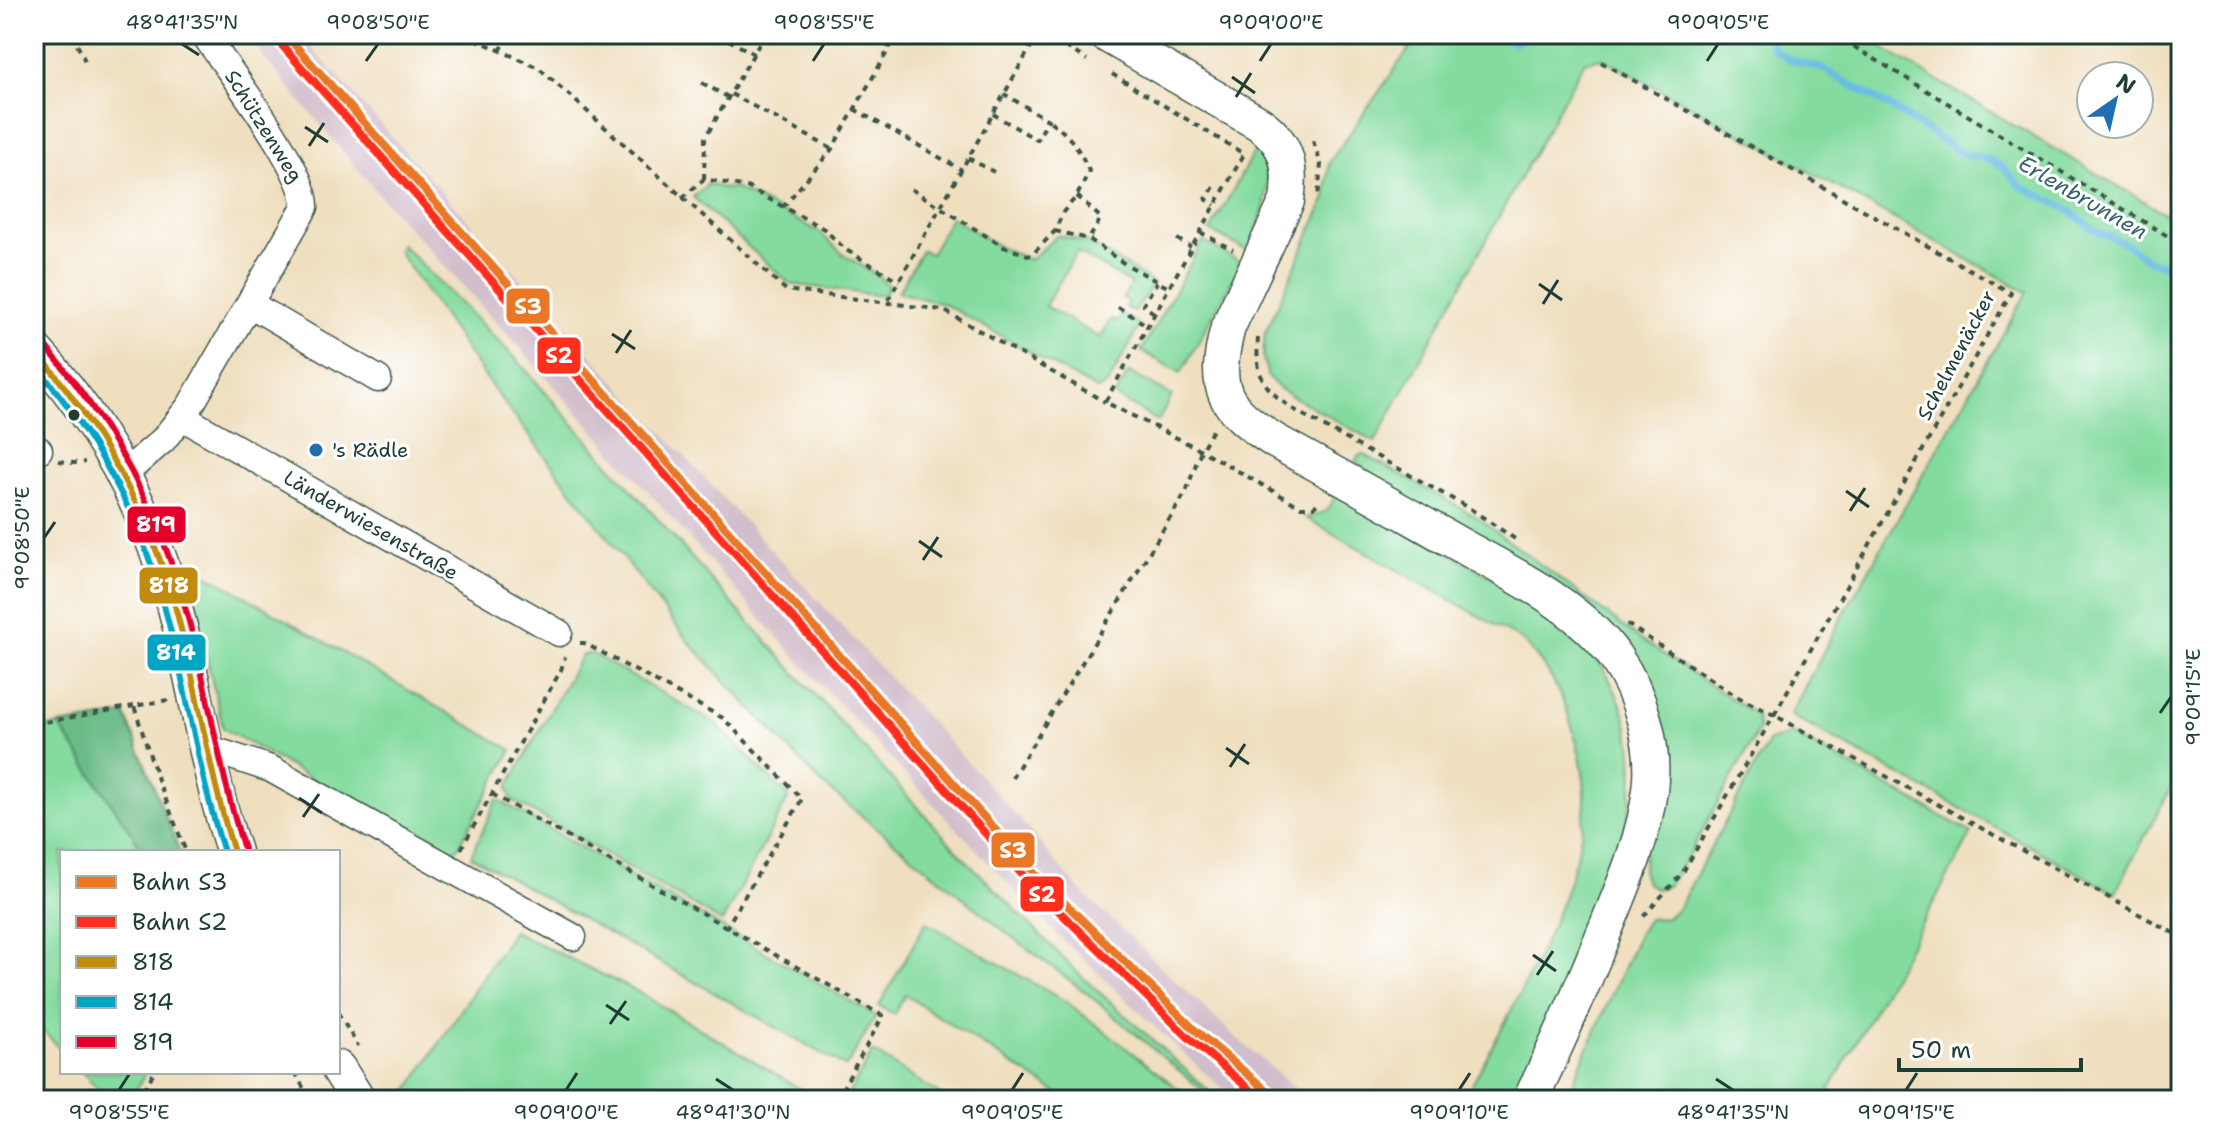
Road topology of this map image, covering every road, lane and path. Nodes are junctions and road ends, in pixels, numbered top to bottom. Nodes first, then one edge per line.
1 (72, 34) edge
2 (204, 34) edge
3 (464, 34) edge
4 (510, 34) edge
5 (718, 34) edge
6 (765, 34) edge
7 (867, 34) edge
8 (1038, 34) edge
9 (1045, 34) edge
10 (1833, 34) edge
11 (1102, 50) edge
12 (500, 51) junction
13 (754, 54) junction
14 (85, 61) dead end
15 (1601, 62) dead end
16 (1111, 74) dead end
17 (702, 83) dead end
18 (1004, 94) junction
19 (730, 96) junction
20 (854, 109) junction
21 (993, 114) junction
22 (1048, 120) junction
23 (832, 149) junction
24 (968, 158) junction
25 (962, 170) junction
26 (994, 172) dead end
27 (704, 179) junction
28 (911, 189) dead end
29 (1222, 192) junction
30 (1077, 196) junction
31 (682, 198) junction
32 (1215, 205) junction
33 (941, 206) junction
34 (783, 207) junction
35 (1055, 231) junction
36 (1200, 232) junction
37 (1089, 239) junction
38 (1177, 239) dead end
39 (2181, 244) edge
40 (1191, 247) junction
41 (1258, 264) junction
42 (899, 281) junction
43 (1157, 282) junction
44 (1169, 288) junction
45 (887, 301) junction
46 (250, 304) junction
47 (1118, 307) dead end
48 (1155, 314) junction
49 (1148, 326) junction
50 (34, 349) edge
51 (378, 379) dead end
52 (1269, 393) dead end
53 (1105, 402) junction
54 (182, 417) junction
55 (36, 450) edge
56 (117, 462) junction
57 (1521, 543) dead end
58 (1616, 616) dead end
59 (562, 639) junction
60 (195, 696) junction
61 (134, 706) junction
62 (1774, 715) junction
63 (34, 724) edge
64 (207, 748) junction
65 (1012, 778) dead end
66 (492, 794) junction
67 (185, 850) edge
68 (233, 850) edge
69 (461, 850) dead end
70 (1636, 926) dead end
71 (726, 928) junction
72 (573, 937) dead end
73 (2181, 937) edge
74 (340, 1071) edge
75 (153, 1074) edge
76 (296, 1074) edge
77 (138, 1100) edge
78 (310, 1100) edge
79 (358, 1100) edge
80 (836, 1100) edge
81 (1530, 1100) edge

1 - 14 path
2 - 46 street, Schützenweg
3 - 12 path
4 - 12 path
5 - 13 path
6 - 13 path
7 - 20 path
8 - 18 path
9 - 11 path
10 - 39 path
11 - 41 main road
12 - 31 path
13 - 19 path
15 - 62 path, Schelmenäcker
16 - 29 path
17 - 19 path
18 - 21 path
18 - 22 path
19 - 23 path
19 - 27 path
20 - 23 path
20 - 25 path
21 - 22 path
21 - 24 path
22 - 30 path
23 - 34 path
24 - 25 path
24 - 26 path
25 - 33 path
27 - 31 path
27 - 34 path
28 - 33 path
29 - 32 path
29 - 32 path
30 - 35 path
30 - 37 path
31 - 45 path
32 - 36 path
33 - 35 path
33 - 42 path
34 - 42 path
35 - 37 path
36 - 40 path
36 - 41 path
37 - 43 path
38 - 40 path
40 - 44 path
41 - 81 main road
42 - 45 path
43 - 44 path
43 - 48 path
44 - 48 path
45 - 53 path
46 - 51 street
46 - 54 street, Schützenweg
47 - 49 path
48 - 49 path
49 - 53 path
50 - 56 main road
52 - 57 path
53 - 65 path
54 - 56 street, Schützenweg
54 - 59 street, Länderwiesenstraße
55 - 56 path
56 - 60 main road
58 - 62 path
59 - 66 path
59 - 71 path
60 - 61 path
60 - 64 main road
61 - 63 path
61 - 67 path
62 - 70 path
62 - 73 path
64 - 68 main road
64 - 72 street
66 - 69 path
66 - 71 path
71 - 80 path
74 - 79 main road
75 - 77 path
76 - 78 path

